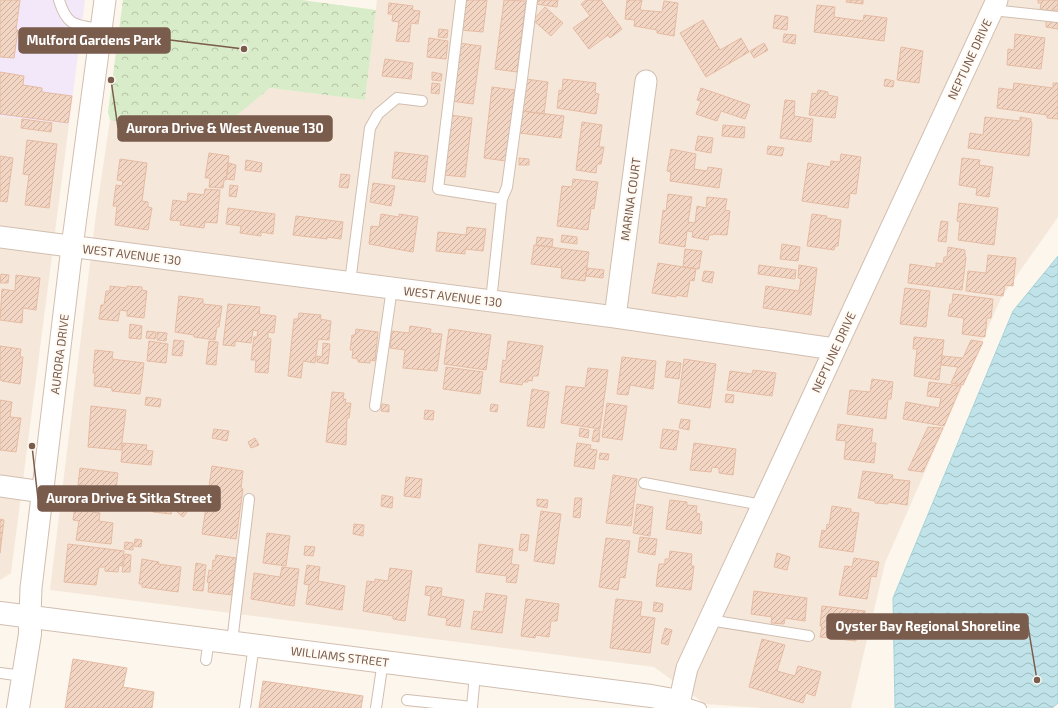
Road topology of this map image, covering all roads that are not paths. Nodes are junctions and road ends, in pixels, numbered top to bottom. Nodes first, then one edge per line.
1 (59, 0) edge
2 (105, 0) edge
3 (461, 0) edge
4 (532, 0) edge
5 (994, 5) edge
6 (1058, 17) edge
7 (101, 29) junction
8 (646, 81) dead end
9 (422, 101) dead end
10 (502, 199) junction
11 (0, 237) edge
12 (72, 247) junction
13 (350, 282) junction
14 (392, 288) junction
15 (491, 301) junction
16 (615, 317) junction
17 (834, 349) junction
18 (375, 406) dead end
19 (644, 483) dead end
20 (0, 486) edge
21 (43, 492) junction
22 (249, 498) dead end
23 (762, 505) junction
24 (0, 612) edge
25 (30, 616) junction
26 (709, 620) junction
27 (809, 636) dead end
28 (209, 639) junction
29 (232, 642) junction
30 (254, 645) junction
31 (206, 660) dead end
32 (383, 661) junction
33 (0, 673) edge
34 (475, 674) junction
35 (23, 676) junction
36 (407, 700) dead end
37 (679, 704) edge
38 (18, 708) edge
39 (245, 708) edge
40 (376, 708) edge
41 (701, 708) edge

1 - 7 lane
2 - 7 street, AURORA DRIVE
3 - 10 lane
4 - 10 lane
5 - 6 lane
5 - 17 street, NEPTUNE DRIVE
7 - 12 street, AURORA DRIVE
8 - 16 street, MARINA COURT
9 - 13 lane
10 - 15 lane
11 - 12 street, WEST AVENUE 130
12 - 13 street, WEST AVENUE 130
12 - 21 street, AURORA DRIVE
13 - 14 street, WEST AVENUE 130
14 - 15 street, WEST AVENUE 130
14 - 18 lane
15 - 16 street, WEST AVENUE 130
16 - 17 street, WEST AVENUE 130
17 - 23 street, NEPTUNE DRIVE
19 - 23 lane
20 - 21 street
21 - 25 street, AURORA DRIVE
22 - 29 lane
23 - 26 street, NEPTUNE DRIVE
24 - 25 street, WILLIAMS STREET
25 - 28 street, WILLIAMS STREET
25 - 35 street, AURORA DRIVE
26 - 27 lane
26 - 37 street, NEPTUNE DRIVE
28 - 29 street, WILLIAMS STREET
28 - 31 lane
29 - 30 street, WILLIAMS STREET
30 - 32 street, WILLIAMS STREET
30 - 39 lane
32 - 34 street, WILLIAMS STREET
32 - 40 lane
33 - 35 lane
34 - 36 lane
34 - 37 street, WILLIAMS STREET
35 - 38 street, AURORA DRIVE
37 - 41 lane

